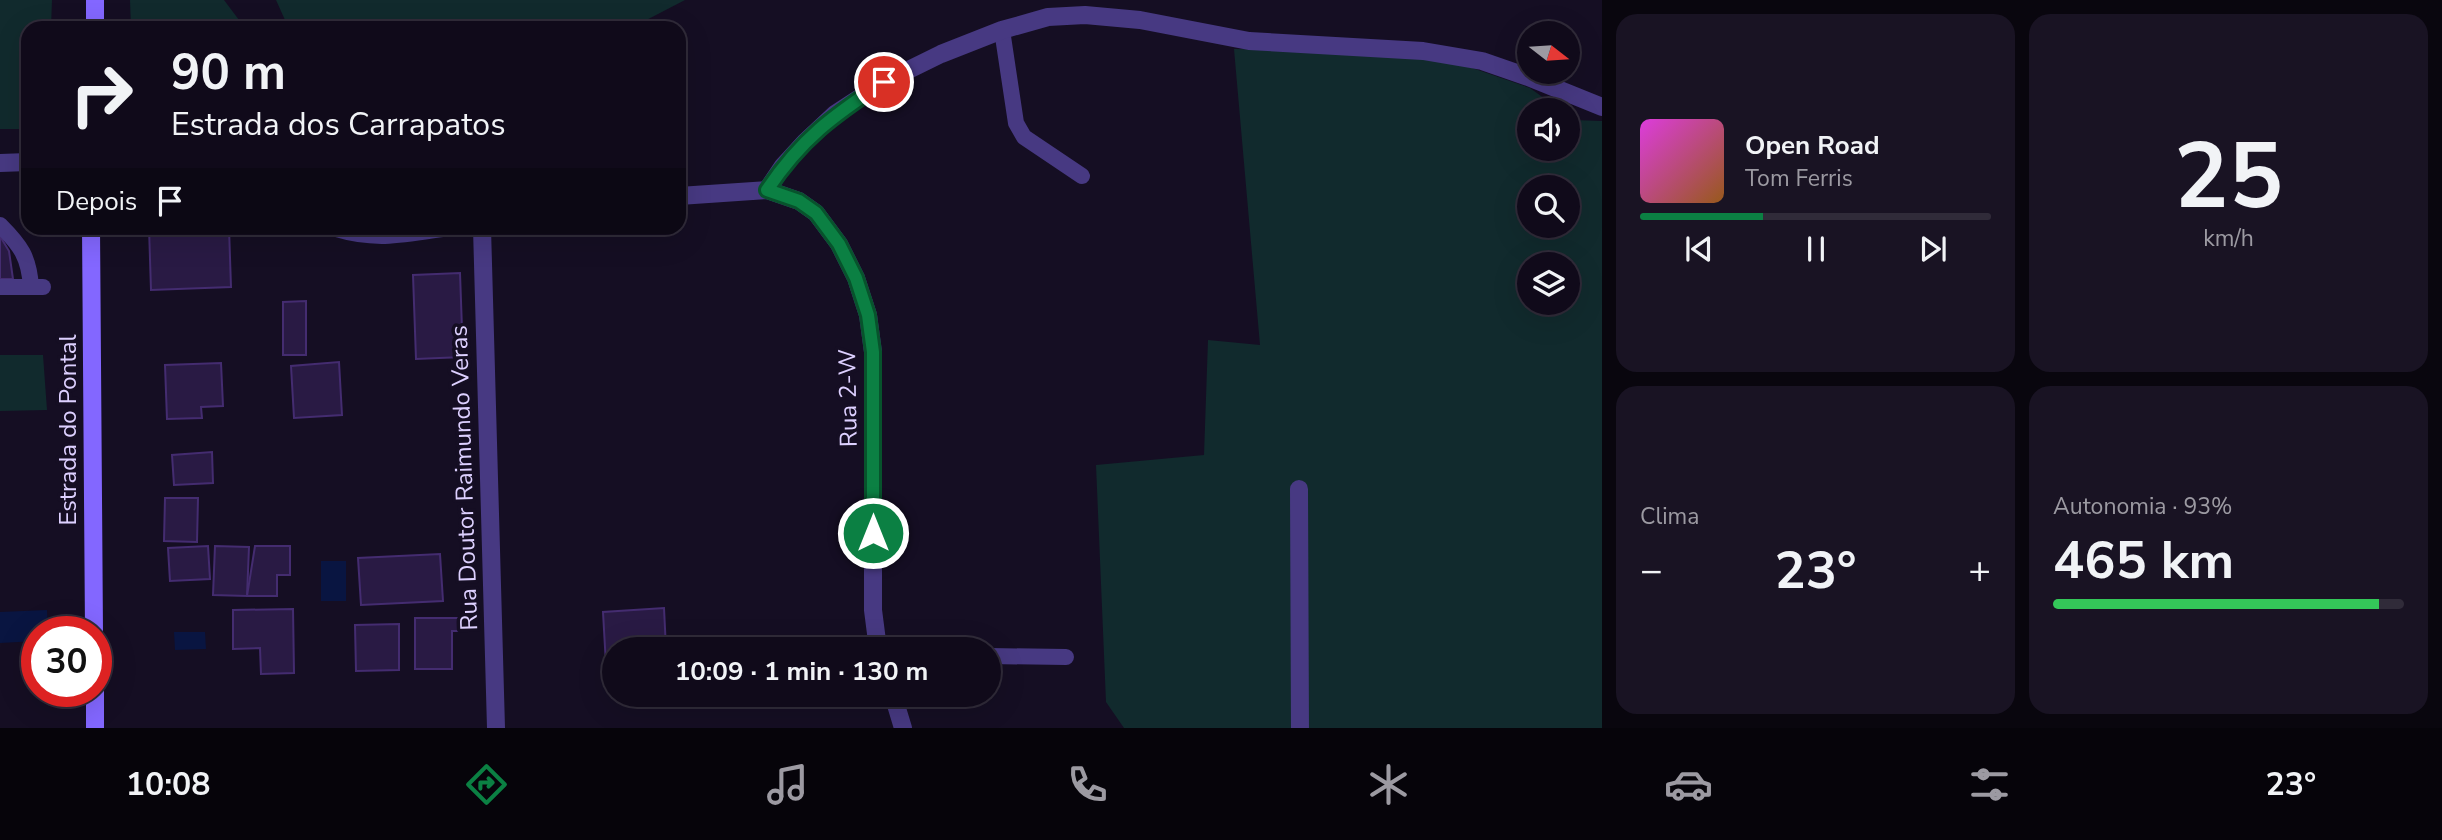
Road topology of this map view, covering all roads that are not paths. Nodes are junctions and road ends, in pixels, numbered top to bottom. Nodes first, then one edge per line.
1 (95, 0) edge
2 (94, 21) edge
3 (1002, 30) junction
4 (1602, 107) edge
5 (21, 162) edge
6 (0, 163) edge
7 (1082, 176) dead end
8 (767, 190) junction
9 (686, 196) edge
10 (0, 225) edge
11 (91, 235) edge
12 (374, 235) edge
13 (397, 235) edge
14 (482, 235) edge
15 (0, 288) edge
16 (1299, 489) dead end
17 (94, 616) edge
18 (876, 637) edge
19 (1001, 656) edge
20 (1066, 657) dead end
21 (94, 707) edge
22 (897, 707) edge
23 (95, 728) edge
24 (496, 728) edge
25 (903, 728) edge
26 (1300, 728) edge

1 - 2 main road
3 - 4 street
3 - 7 lane
3 - 8 street
5 - 6 street
8 - 9 street
8 - 18 street, Rua 2-W
10 - 15 lane
11 - 17 main road, Estrada do Pontal
12 - 13 street
14 - 24 street, Rua Doutor Raimundo Veras
16 - 26 street
19 - 20 lane
21 - 23 main road
22 - 25 street

